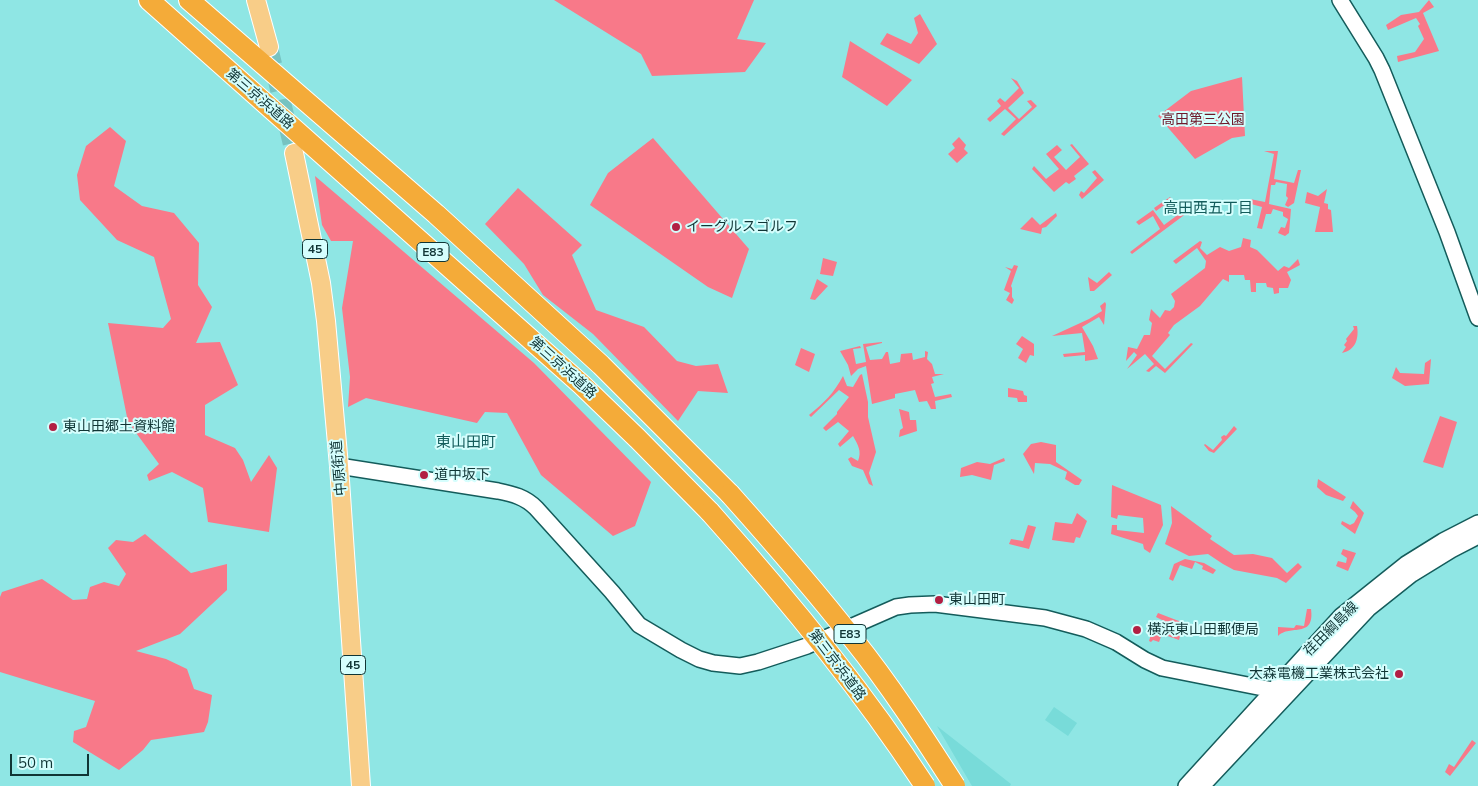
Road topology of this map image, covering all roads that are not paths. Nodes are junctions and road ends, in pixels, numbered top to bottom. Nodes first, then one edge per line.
1 (149, 0) edge
2 (189, 0) edge
3 (256, 0) edge
4 (1340, 0) edge
5 (269, 47) tunnel mouth
6 (294, 153) tunnel mouth
7 (1478, 318) edge
8 (340, 466) junction
9 (1478, 523) edge
10 (1478, 536) edge
11 (1278, 694) junction
12 (361, 786) edge
13 (924, 786) edge
14 (955, 786) edge
15 (1186, 786) edge
16 (1202, 786) edge

1 - 13 highway, 第三京浜道路 / E83, bridge
2 - 14 highway, 第三京浜道路 / E83, bridge
3 - 5 main road
4 - 7 street
6 - 8 main road, 中原街道 / 45
8 - 11 street
8 - 12 main road, 中原街道 / 45
9 - 11 street, 荏田綱島線
10 - 11 street, 荏田綱島線
11 - 15 street, 荏田綱島線
11 - 16 street, 荏田綱島線

